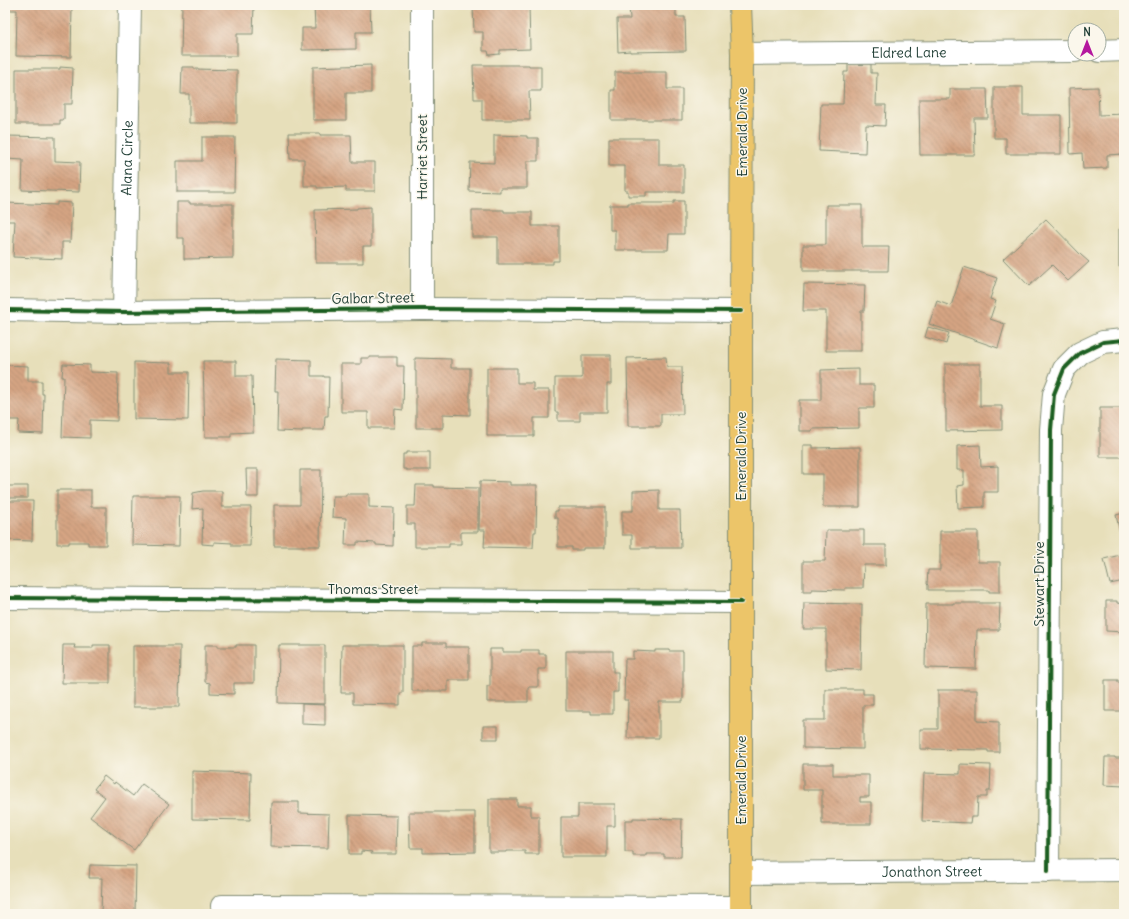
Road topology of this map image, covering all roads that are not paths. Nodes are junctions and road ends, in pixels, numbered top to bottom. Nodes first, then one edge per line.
1 (130, 5) edge
2 (422, 5) edge
3 (740, 5) edge
4 (1124, 50) edge
5 (1067, 51) edge
6 (1107, 51) edge
7 (742, 54) junction
8 (422, 309) junction
9 (5, 310) edge
10 (741, 311) junction
11 (124, 312) junction
12 (1124, 340) edge
13 (5, 598) edge
14 (741, 602) junction
15 (1124, 870) edge
16 (1048, 871) junction
17 (741, 873) junction
18 (222, 906) dead end
19 (741, 910) edge

1 - 11 street, Alana Circle
2 - 8 street, Harriet Street
3 - 7 main road, Emerald Drive
4 - 6 street
5 - 7 street, Eldred Lane
7 - 10 main road, Emerald Drive
8 - 10 street, Galbar Street
8 - 11 street, Galbar Street
9 - 11 street, Galbar Street
10 - 14 main road, Emerald Drive
12 - 16 street, Stewart Drive
13 - 14 street, Thomas Street
14 - 17 main road, Emerald Drive
15 - 16 street, Jonathon Street
16 - 17 street, Jonathon Street
17 - 19 main road, Emerald Drive
18 - 19 street

